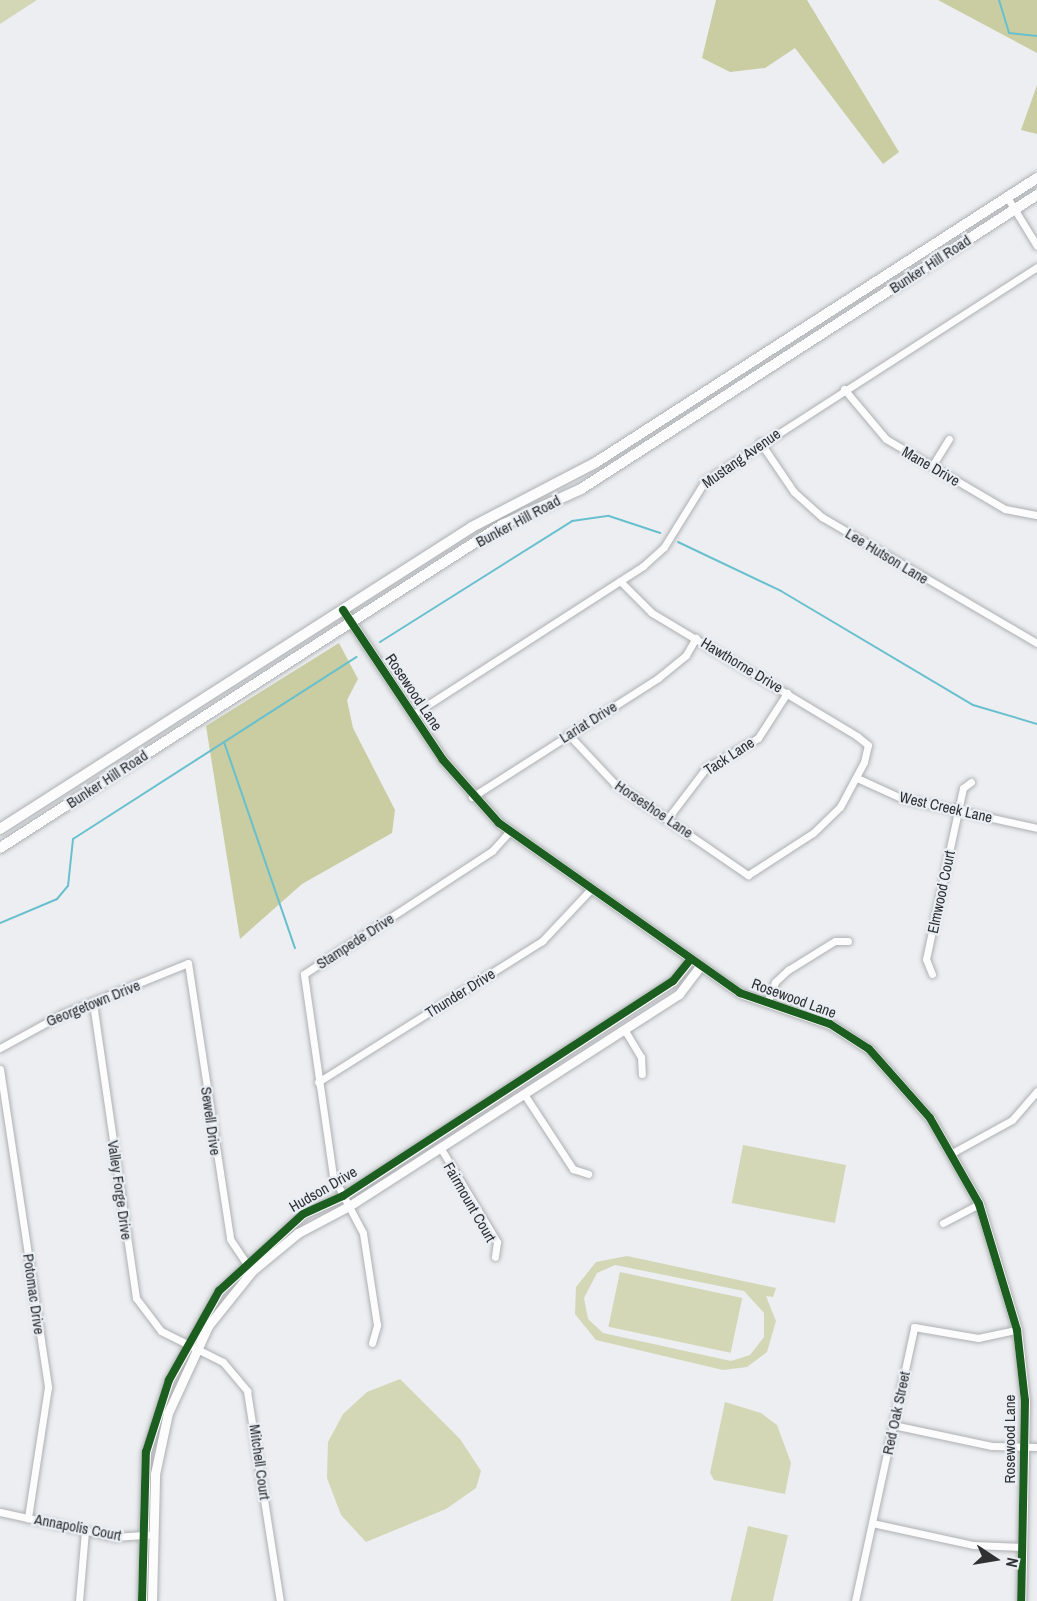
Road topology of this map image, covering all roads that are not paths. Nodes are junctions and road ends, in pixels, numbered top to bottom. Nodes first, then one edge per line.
1 (1037, 178) edge
2 (1037, 195) edge
3 (1007, 197) junction
4 (1015, 209) junction
5 (1037, 246) edge
6 (1037, 267) edge
7 (844, 389) junction
8 (949, 439) dead end
9 (760, 442) junction
10 (932, 466) junction
11 (1037, 515) edge
12 (620, 581) junction
13 (343, 610) junction
14 (350, 622) junction
15 (696, 638) junction
16 (1036, 641) edge
17 (787, 693) junction
18 (412, 715) junction
19 (567, 734) junction
20 (857, 778) junction
21 (971, 782) dead end
22 (472, 797) junction
23 (958, 810) junction
24 (668, 818) junction
25 (1037, 828) edge
26 (0, 830) edge
27 (510, 831) junction
28 (0, 848) edge
29 (590, 890) junction
30 (848, 941) dead end
31 (690, 960) junction
32 (188, 963) joint
33 (700, 966) junction
34 (932, 974) dead end
35 (93, 1003) junction
36 (767, 1003) junction
37 (624, 1029) junction
38 (0, 1047) edge
39 (0, 1069) edge
40 (642, 1074) dead end
41 (318, 1082) junction
42 (1037, 1091) edge
43 (524, 1094) junction
44 (440, 1147) junction
45 (952, 1153) junction
46 (588, 1174) dead end
47 (343, 1196) junction
48 (979, 1204) junction
49 (349, 1206) junction
50 (943, 1223) dead end
51 (495, 1257) dead end
52 (244, 1263) junction
53 (252, 1271) junction
54 (1017, 1330) junction
55 (186, 1343) junction
56 (372, 1343) dead end
57 (196, 1348) junction
58 (893, 1425) junction
59 (1025, 1447) junction
60 (1037, 1447) edge
61 (0, 1512) edge
62 (28, 1518) junction
63 (872, 1523) junction
64 (85, 1532) junction
65 (156, 1534) junction
66 (143, 1536) junction
67 (1023, 1547) junction
68 (79, 1601) edge
69 (142, 1601) edge
70 (152, 1601) edge
71 (280, 1601) edge
72 (855, 1601) edge
73 (1021, 1601) edge

1 - 3 main road, Bunker Hill Road
2 - 4 main road, Bunker Hill Road
3 - 4 street
3 - 13 main road, Bunker Hill Road
4 - 5 street
4 - 14 main road, Bunker Hill Road
6 - 7 street, Mustang Avenue
7 - 9 street, Mustang Avenue
7 - 10 street, Mane Drive
8 - 10 street
9 - 12 street, Mustang Avenue
9 - 16 street, Lee Hutson Lane
10 - 11 street, Mane Drive
12 - 15 street, Hawthorne Drive
12 - 18 street, Mustang Avenue
13 - 14 street, Rosewood Lane
13 - 26 main road, Bunker Hill Road
14 - 18 street, Rosewood Lane
14 - 28 main road, Bunker Hill Road
15 - 17 street, Hawthorne Drive
15 - 19 street, Lariat Drive
17 - 20 street, Hawthorne Drive
17 - 24 street, Tack Lane
18 - 22 street, Rosewood Lane
19 - 22 street, Lariat Drive
19 - 24 street, Horseshoe Lane
20 - 23 street, West Creek Lane
20 - 24 street, Horseshoe Lane
21 - 23 street, Elmwood Court
22 - 27 street, Rosewood Lane
23 - 25 street, West Creek Lane
23 - 34 street, Elmwood Court
27 - 29 street, Rosewood Lane
27 - 41 street, Stampede Drive
29 - 31 street, Rosewood Lane
29 - 41 street, Thunder Drive
30 - 36 street
31 - 33 street, Rosewood Lane
31 - 47 street, Hudson Drive
32 - 35 street, Georgetown Drive
32 - 52 street, Sewell Drive
33 - 36 street, Rosewood Lane
33 - 37 street, Hudson Drive
35 - 38 street, Georgetown Drive
35 - 55 street, Valley Forge Drive
36 - 45 street, Rosewood Lane
37 - 40 street
37 - 43 street, Hudson Drive
39 - 62 street, Potomac Drive
41 - 47 street, Stampede Drive
42 - 45 street
43 - 44 street, Hudson Drive
43 - 46 street
44 - 49 street, Hudson Drive
44 - 51 street, Fairmount Court
45 - 48 street, Rosewood Lane
47 - 49 street, Stampede Drive
47 - 52 street, Hudson Drive
48 - 50 street
48 - 54 street, Rosewood Lane
49 - 53 street, Hudson Drive
49 - 56 street, Stampede Drive
52 - 53 street, Sewell Drive
52 - 55 street, Hudson Drive
53 - 57 street, Hudson Drive
54 - 58 street, Red Oak Street
54 - 59 street, Rosewood Lane
55 - 57 street, Valley Forge Drive
55 - 66 street, Hudson Drive
57 - 65 street, Hudson Drive
57 - 71 street, Mitchell Court
58 - 59 street
58 - 63 street, Red Oak Street
59 - 60 street
59 - 67 street, Rosewood Lane
61 - 62 street, Annapolis Court
62 - 64 street, Annapolis Court
63 - 67 street
63 - 72 street, Red Oak Street
64 - 66 street, Annapolis Court
64 - 68 street
65 - 66 street, Annapolis Court
65 - 70 street, Hudson Drive
66 - 69 street, Hudson Drive
67 - 73 street, Rosewood Lane

